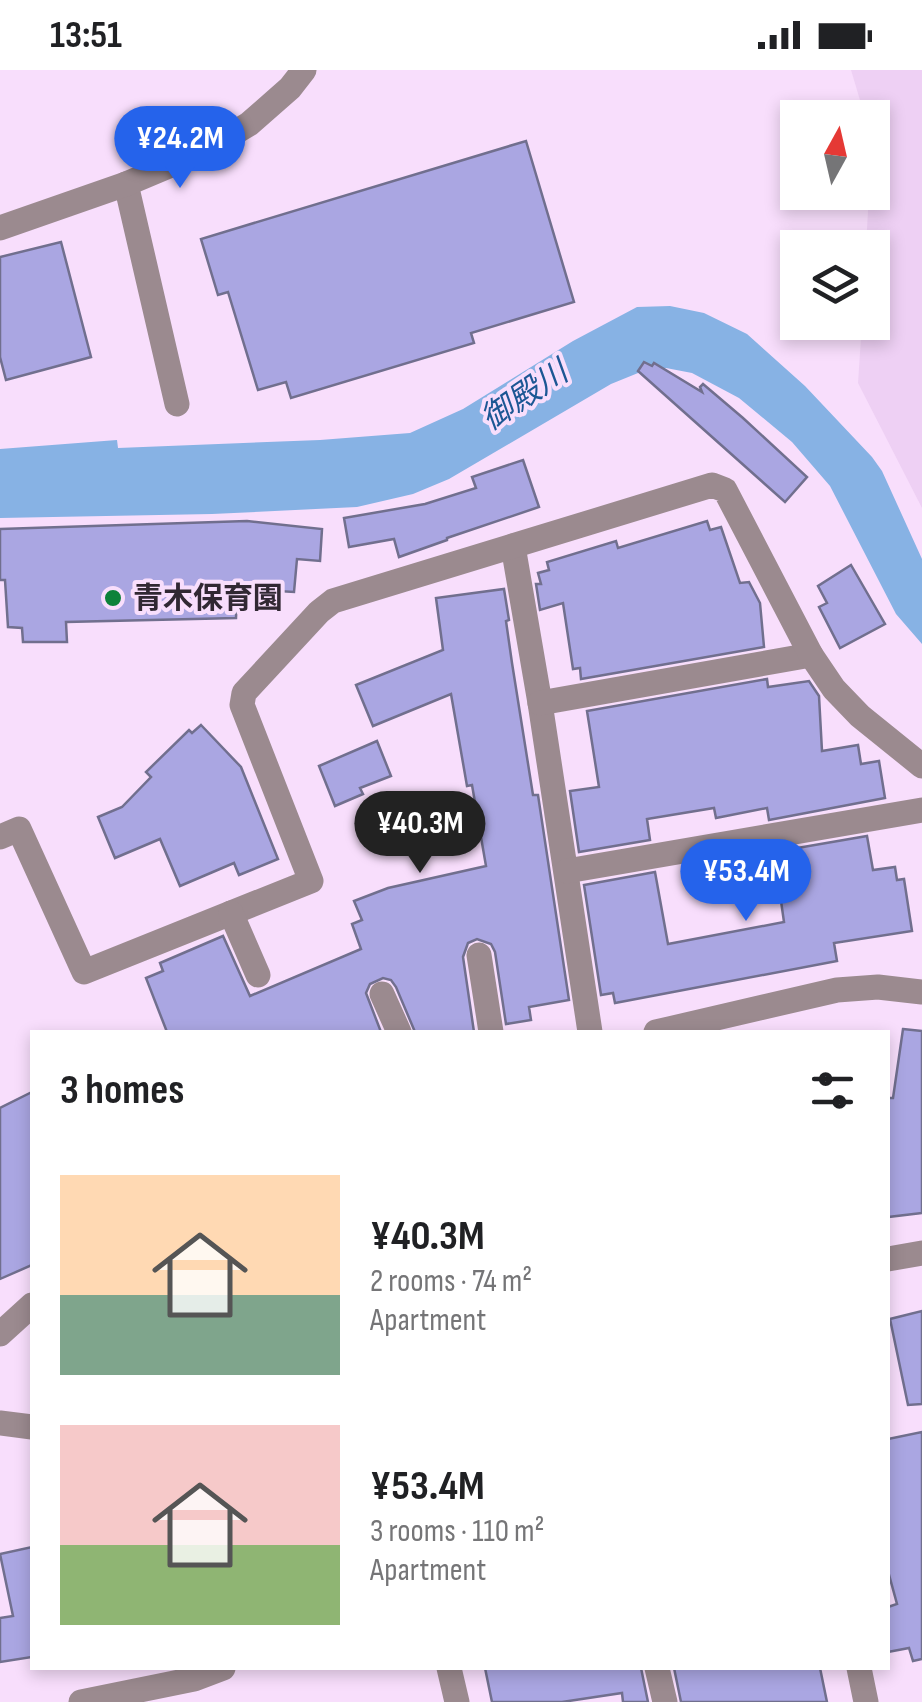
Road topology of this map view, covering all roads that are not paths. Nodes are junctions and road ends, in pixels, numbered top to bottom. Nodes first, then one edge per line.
1 (304, 70) edge
2 (126, 184) junction
3 (0, 228) edge
4 (178, 404) dead end
5 (513, 546) junction
6 (812, 655) junction
7 (540, 703) junction
8 (922, 766) edge
9 (922, 810) edge
10 (0, 837) edge
11 (566, 871) junction
12 (231, 913) junction
13 (479, 954) dead end
14 (258, 975) dead end
15 (922, 992) edge
16 (382, 994) dead end
17 (398, 1030) edge
18 (491, 1030) edge
19 (590, 1030) edge
20 (665, 1030) edge
21 (922, 1253) edge
22 (890, 1259) edge
23 (30, 1307) edge
24 (0, 1334) edge
25 (0, 1423) edge
26 (30, 1427) edge
27 (218, 1670) edge
28 (449, 1670) edge
29 (657, 1670) edge
30 (858, 1670) edge
31 (81, 1702) edge
32 (457, 1702) edge
33 (664, 1702) edge
34 (866, 1702) edge

1 - 2 street
2 - 3 street
2 - 4 street
5 - 6 street
5 - 7 street
5 - 12 street
6 - 7 street
6 - 8 street
7 - 11 street
9 - 11 street
10 - 12 street
11 - 19 street
12 - 14 street
13 - 18 street
15 - 20 street
16 - 17 street
21 - 22 street
23 - 24 street
25 - 26 street
27 - 31 street
28 - 32 street
29 - 33 street
30 - 34 street

